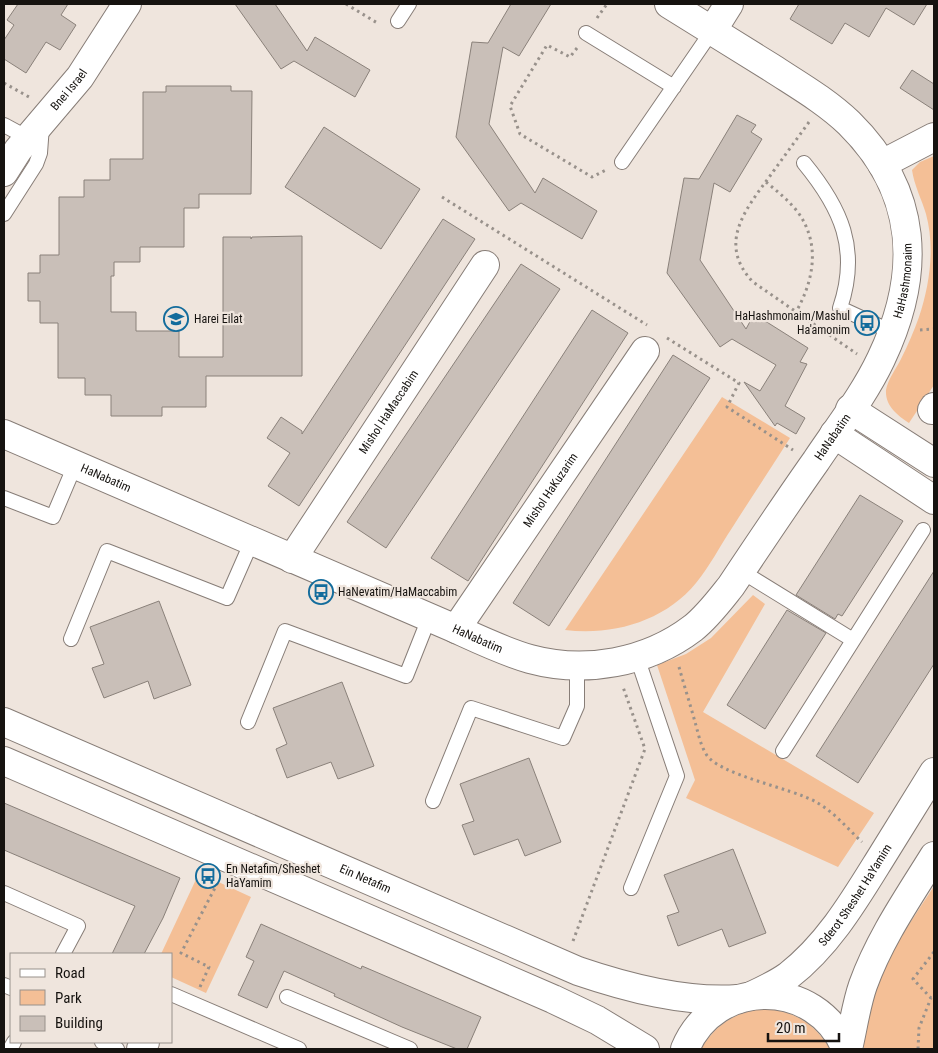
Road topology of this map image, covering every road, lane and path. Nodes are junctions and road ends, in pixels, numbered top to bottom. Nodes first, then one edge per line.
1 (127, 4) edge
2 (346, 4) edge
3 (409, 4) edge
4 (607, 4) edge
5 (669, 4) edge
6 (729, 4) edge
7 (398, 21) joint
8 (712, 31) junction
9 (586, 33) junction
10 (674, 87) junction
11 (824, 102) junction
12 (4, 125) edge
13 (35, 129) junction
14 (934, 136) edge
15 (622, 162) joint
16 (804, 163) dead end
17 (882, 164) junction
18 (4, 172) edge
19 (766, 182) junction
20 (4, 214) edge
21 (485, 265) dead end
22 (796, 312) junction
23 (892, 332) junction
24 (645, 351) dead end
25 (876, 366) junction
26 (850, 409) junction
27 (834, 434) junction
28 (9, 436) edge
29 (934, 463) edge
30 (74, 465) junction
31 (4, 498) edge
32 (934, 500) edge
33 (923, 530) dead end
34 (252, 541) junction
35 (292, 559) junction
36 (741, 571) junction
37 (429, 618) junction
38 (456, 630) junction
39 (71, 639) dead end
40 (853, 640) junction
41 (672, 642) junction
42 (626, 660) junction
43 (577, 666) junction
44 (4, 722) edge
45 (248, 722) dead end
46 (783, 751) dead end
47 (4, 761) edge
48 (934, 772) edge
49 (434, 801) dead end
50 (934, 856) edge
51 (230, 859) junction
52 (879, 860) junction
53 (631, 888) dead end
54 (4, 894) edge
55 (934, 952) edge
56 (64, 953) edge
57 (564, 965) junction
58 (198, 990) dead end
59 (172, 994) edge
60 (287, 997) dead end
61 (745, 997) junction
62 (933, 998) edge
63 (104, 1043) edge
64 (117, 1049) edge
65 (299, 1049) edge
66 (410, 1049) edge
67 (645, 1049) edge
68 (685, 1049) edge
69 (847, 1049) edge
70 (918, 1049) edge

1 - 13 street, Bnei Israel
2 - 7 path
3 - 7 lane
4 - 9 path
5 - 8 street, HaHashmonaim
6 - 8 street
8 - 10 lane
8 - 11 street, HaHashmonaim
9 - 10 lane
9 - 15 path
10 - 15 lane
11 - 17 street, HaHashmonaim
11 - 19 path
12 - 13 lane
13 - 18 street, Bnei Israel
13 - 20 lane
14 - 17 street
16 - 23 lane
17 - 23 street, HaHashmonaim
19 - 22 path
19 - 22 path
21 - 35 street, Mishol HaMaccabim
22 - 25 path
23 - 25 street, HaHashmonaim
24 - 38 street, Mishol HaKuzarim
25 - 26 street, HaHashmonaim
26 - 27 street, HaNabatim
26 - 29 street
27 - 32 street
27 - 36 street, HaNabatim
28 - 30 street, HaNabatim
30 - 31 lane
30 - 34 street, HaNabatim
33 - 40 lane
34 - 35 street, HaNabatim
34 - 39 lane
35 - 37 street, HaNabatim
36 - 40 lane
36 - 41 street, HaNabatim
37 - 38 street, HaNabatim
37 - 45 lane
38 - 43 street, HaNabatim
40 - 46 lane
41 - 42 street, HaNabatim
41 - 52 path
42 - 43 street, HaNabatim
42 - 53 lane
42 - 57 path
43 - 49 lane
44 - 57 street, Ein Netafim
47 - 51 street
48 - 52 street, Sderot Sheshet HaYamim
50 - 69 street
51 - 58 path
51 - 67 street
52 - 61 street, Sderot Sheshet HaYamim
54 - 56 lane
55 - 62 path
57 - 61 street, Ein Netafim
59 - 65 lane
60 - 66 lane
61 - 68 street, Sderot Sheshet HaYamim
61 - 69 street, Ein Netafim
62 - 70 path
63 - 64 lane

